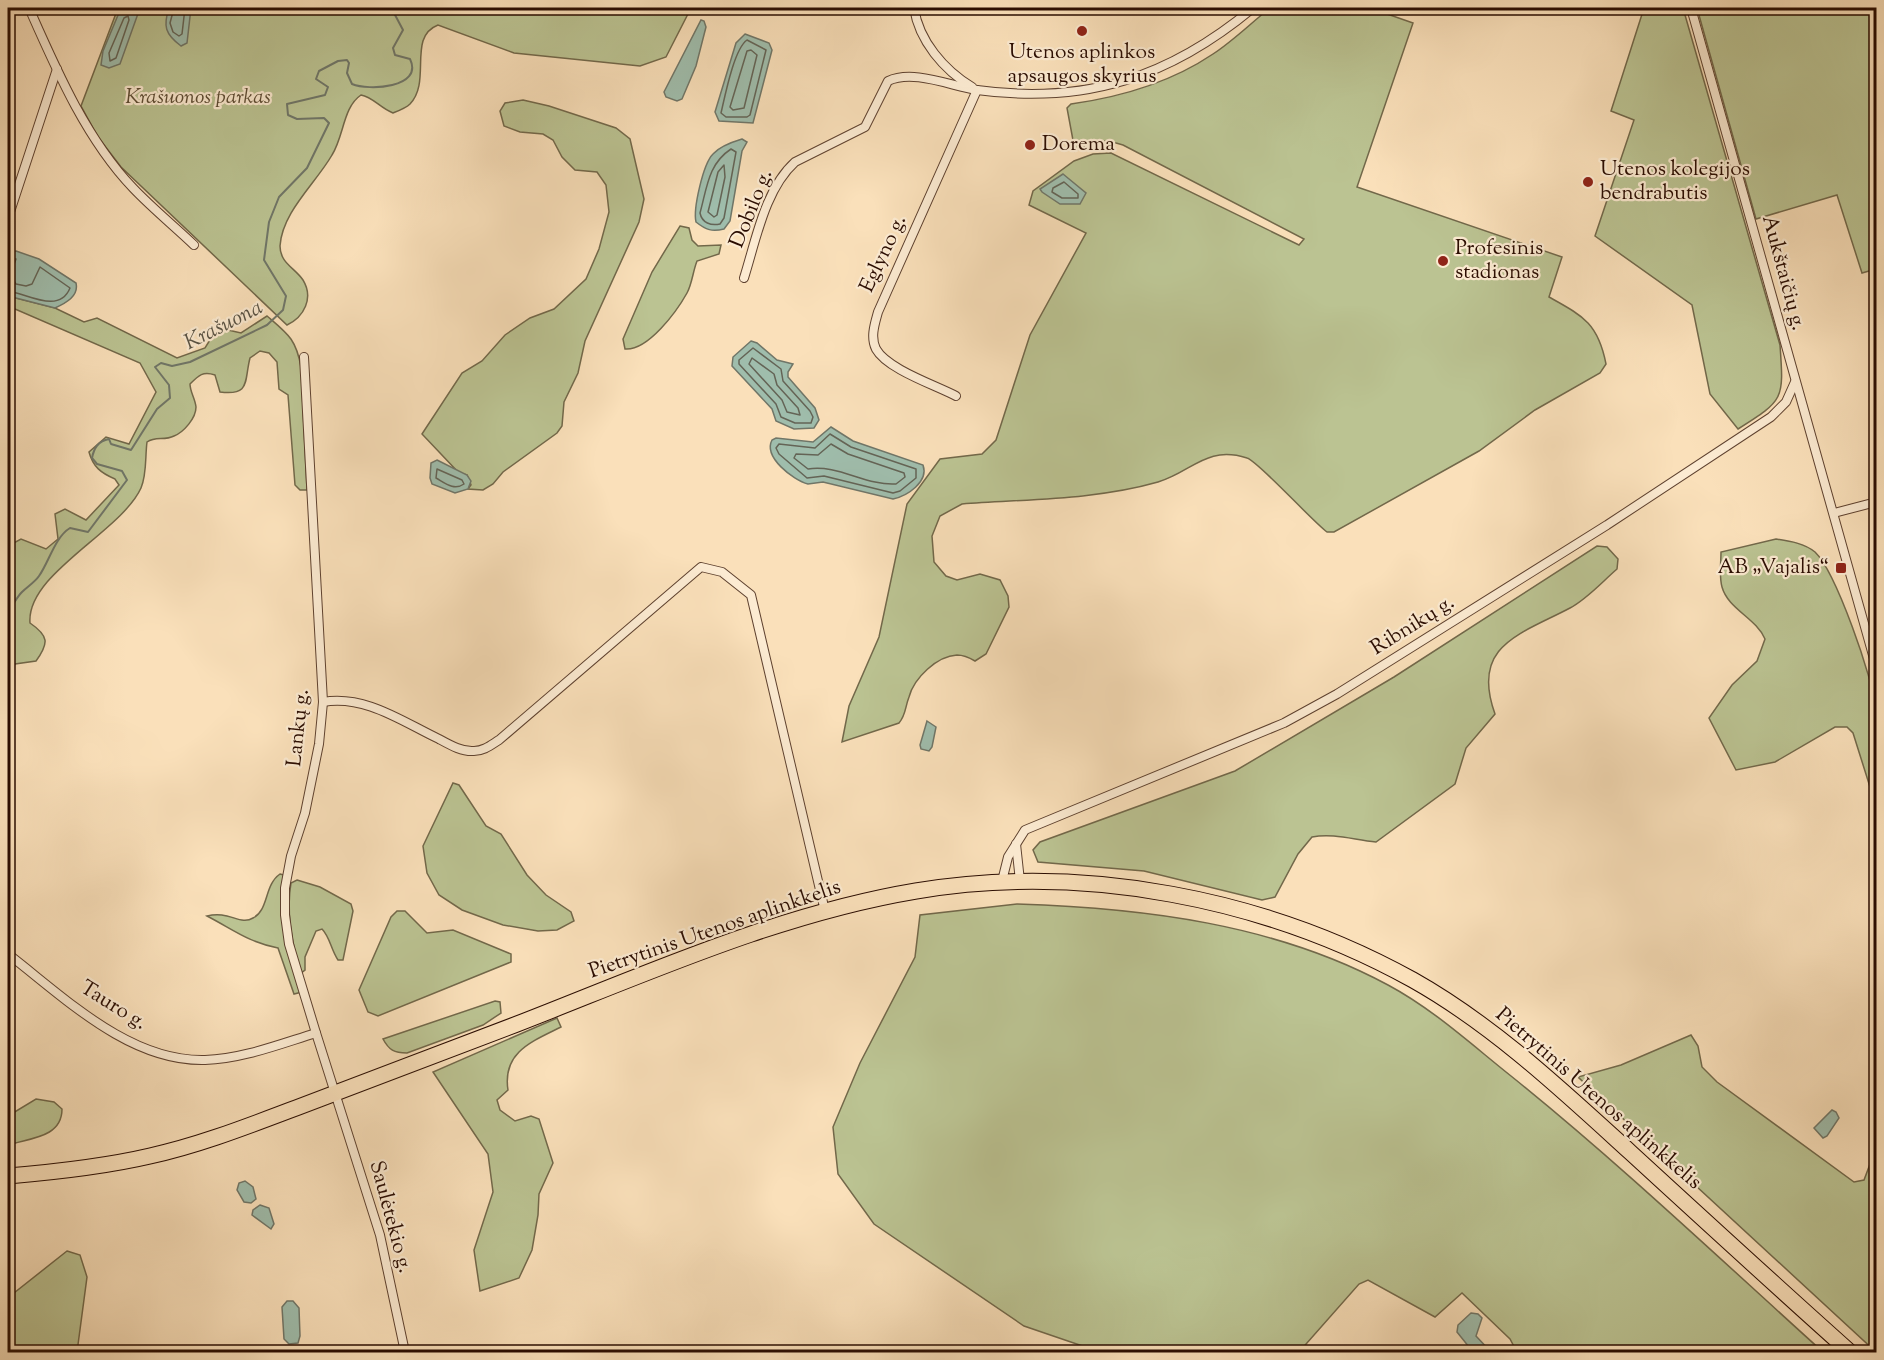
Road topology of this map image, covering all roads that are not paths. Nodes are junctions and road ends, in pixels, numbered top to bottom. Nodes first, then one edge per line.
1 (29, 8) edge
2 (914, 8) edge
3 (1253, 8) edge
4 (1690, 8) edge
5 (57, 69) junction
6 (977, 90) junction
7 (8, 218) edge
8 (194, 245) dead end
9 (744, 278) dead end
10 (304, 357) dead end
11 (1794, 382) junction
12 (957, 396) dead end
13 (1876, 501) edge
14 (1834, 513) junction
15 (1876, 666) edge
16 (323, 702) junction
17 (1016, 843) junction
18 (1002, 881) junction
19 (1020, 881) junction
20 (825, 911) junction
21 (8, 954) edge
22 (315, 1033) junction
23 (336, 1093) junction
24 (8, 1176) edge
25 (405, 1353) edge
26 (1850, 1353) edge

1 - 5 street
2 - 6 street
3 - 6 street
4 - 11 street, Aukštaičių g.
5 - 7 street
5 - 8 street
6 - 9 street, Dobilo g.
6 - 12 street, Eglyno g.
10 - 16 street, Lankų g.
11 - 14 street, Aukštaičių g.
11 - 17 street, Ribnikų g.
13 - 14 street
14 - 15 street, Aukštaičių g.
16 - 20 street
16 - 22 street, Lankų g.
17 - 18 street
17 - 19 street
18 - 19 highway, Pietrytinis Utenos aplinkkelis
18 - 20 highway, Pietrytinis Utenos aplinkkelis
19 - 26 highway, Pietrytinis Utenos aplinkkelis
20 - 23 highway, Pietrytinis Utenos aplinkkelis
21 - 22 street, Tauro g.
22 - 23 street, Lankų g.
23 - 24 highway, Pietrytinis Utenos aplinkkelis
23 - 25 street, Saulėtekio g.

